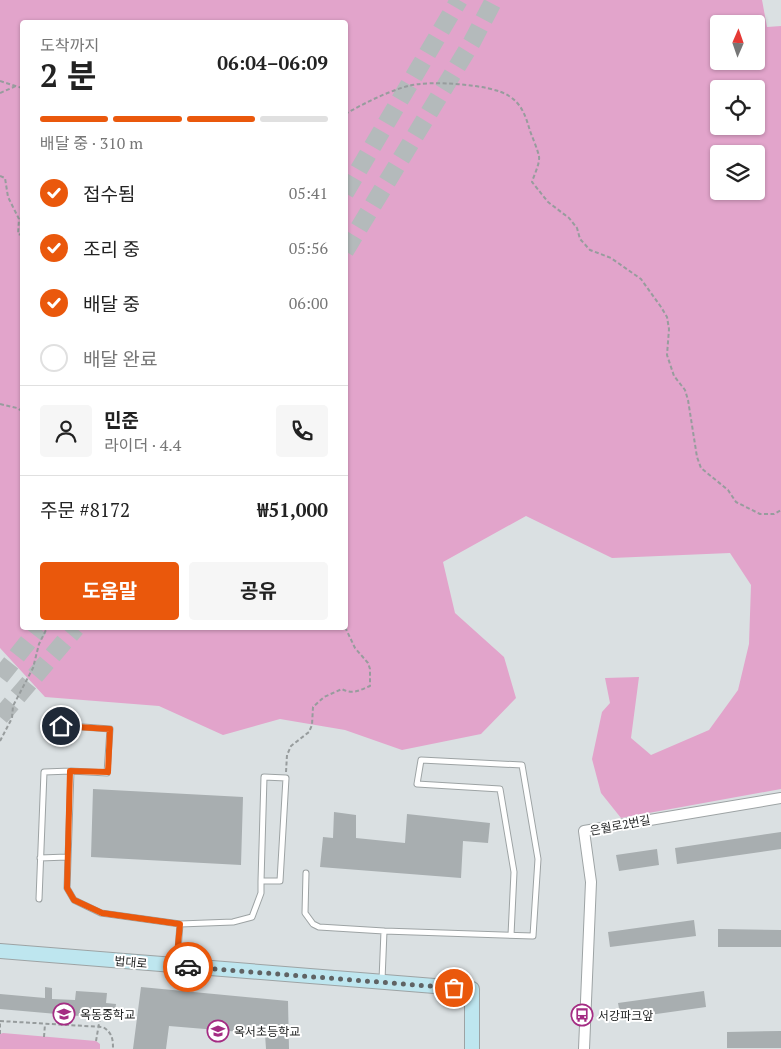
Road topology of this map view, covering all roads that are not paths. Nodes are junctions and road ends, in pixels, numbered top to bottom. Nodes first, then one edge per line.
1 (44, 724) dead end
2 (70, 771) junction
3 (781, 798) edge
4 (67, 857) junction
5 (40, 858) junction
6 (306, 873) dead end
7 (261, 881) junction
8 (39, 899) dead end
9 (180, 924) junction
10 (384, 931) junction
11 (511, 935) junction
12 (0, 951) edge
13 (176, 966) junction
14 (382, 982) junction
15 (472, 1049) edge
16 (584, 1049) edge

1 - 2 lane
2 - 4 lane
2 - 5 lane
3 - 16 street, 은월로2번길
4 - 5 lane
4 - 9 lane
5 - 8 lane
6 - 10 lane
7 - 7 lane
7 - 9 lane
9 - 13 lane
10 - 11 lane
10 - 14 lane
11 - 11 lane
12 - 13 street, 법대로
13 - 14 street, 법대로
14 - 15 street, 법대로

